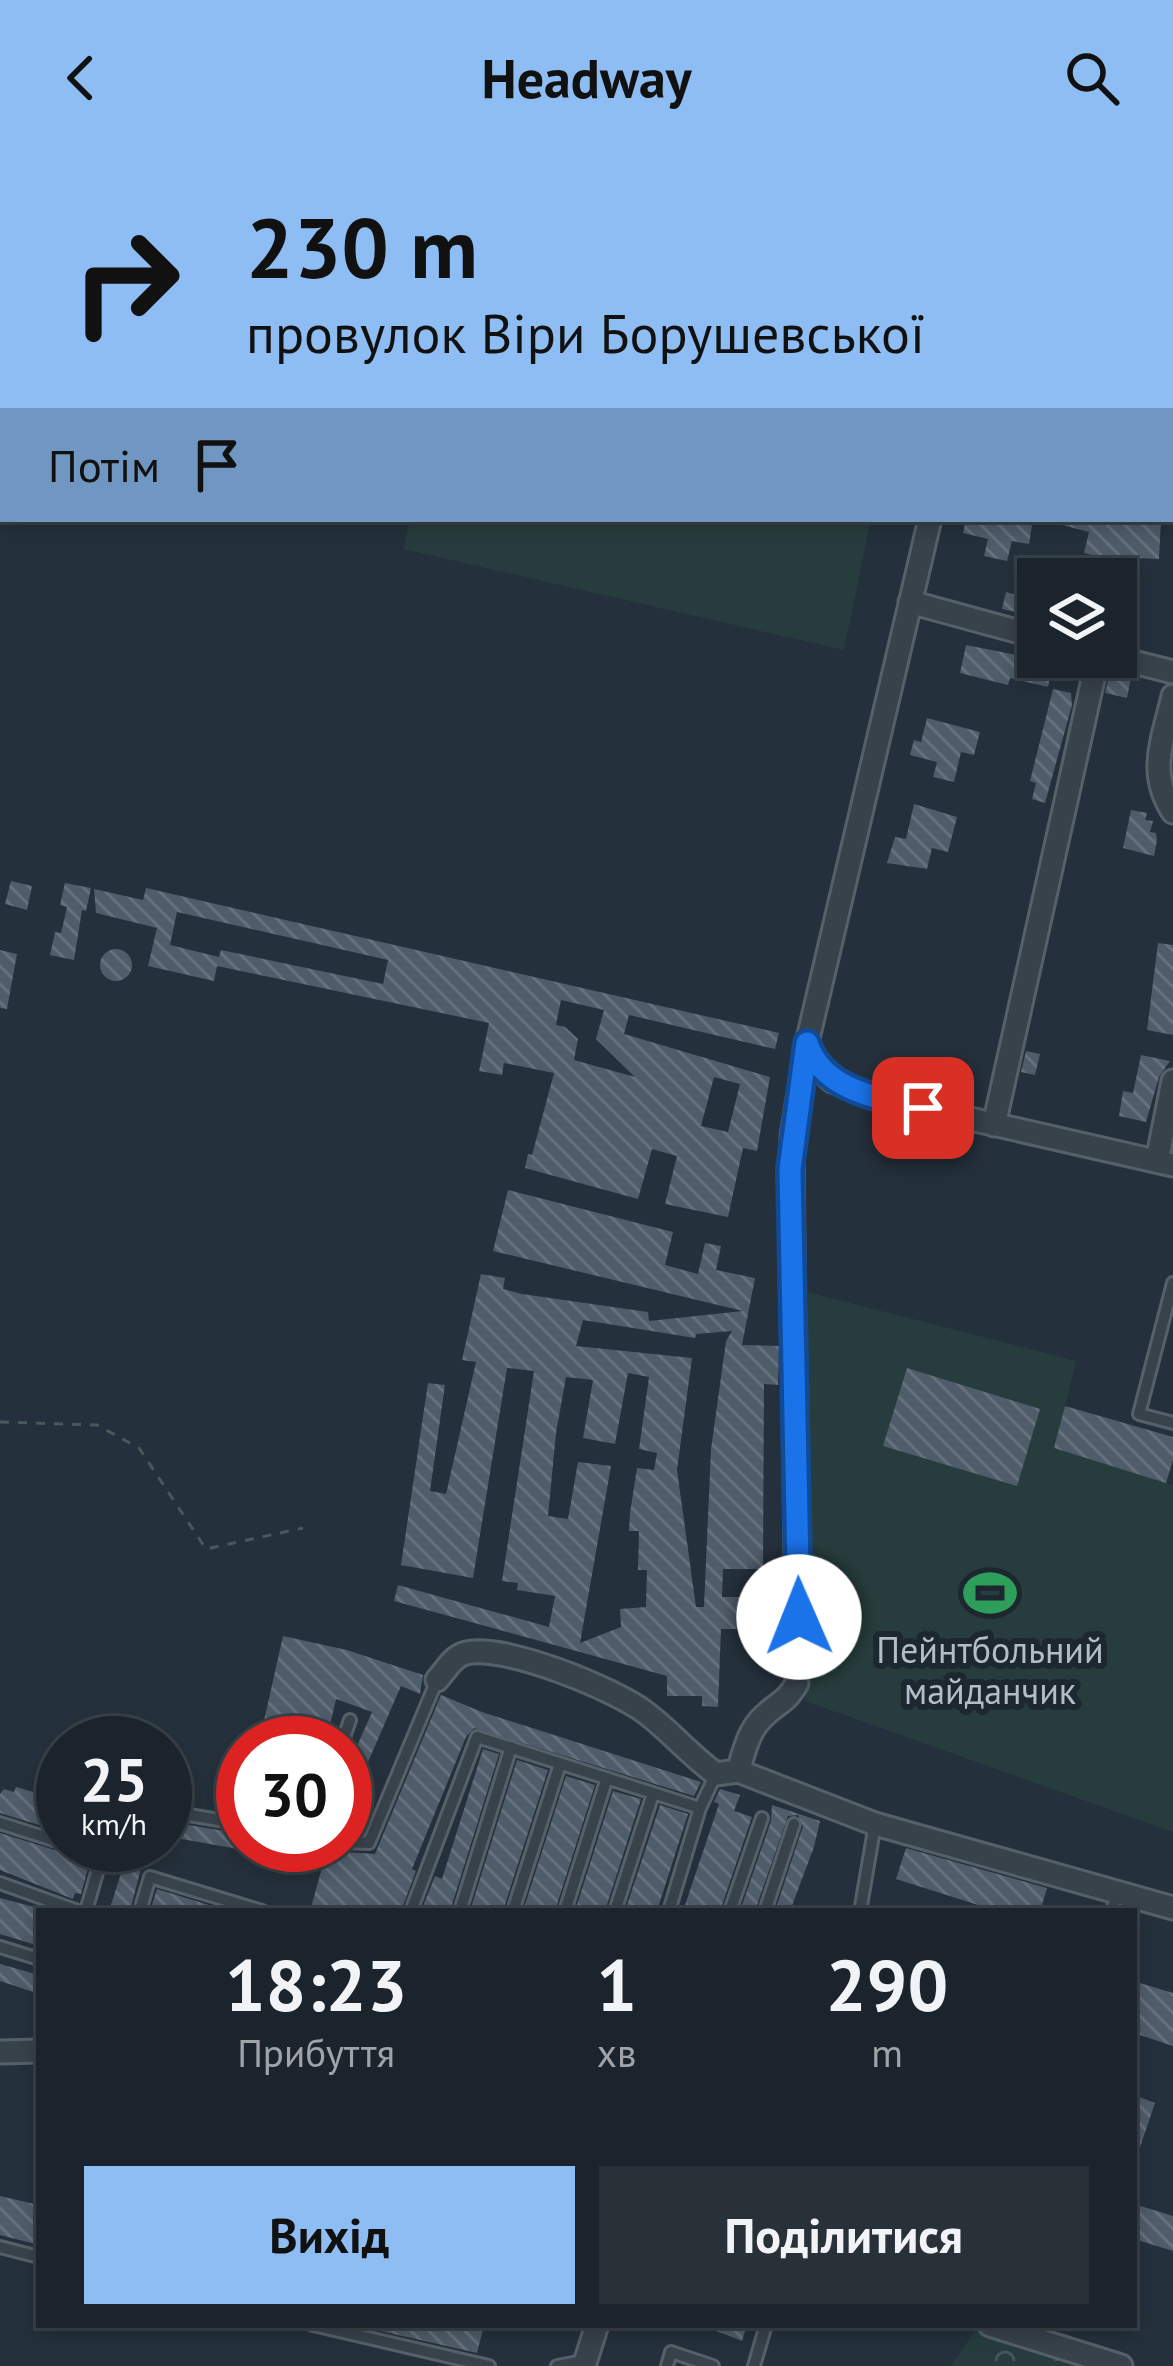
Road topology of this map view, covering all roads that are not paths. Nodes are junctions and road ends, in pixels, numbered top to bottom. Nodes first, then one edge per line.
1 (929, 522) edge
2 (910, 602) junction
3 (1017, 632) edge
4 (1137, 663) edge
5 (1173, 672) edge
6 (1093, 678) edge
7 (1173, 696) edge
8 (1173, 812) edge
9 (807, 1043) junction
10 (1173, 1081) edge
11 (994, 1125) junction
12 (1165, 1163) edge
13 (1173, 1283) edge
14 (1173, 1423) edge
15 (437, 1680) joint
16 (511, 1748) junction
17 (560, 1764) junction
18 (727, 1772) junction
19 (607, 1778) junction
20 (652, 1794) junction
21 (700, 1808) junction
22 (762, 1818) dead end
23 (0, 1823) edge
24 (794, 1824) dead end
25 (875, 1824) junction
26 (36, 1834) edge
27 (372, 1836) edge
28 (95, 1872) edge
29 (0, 1883) edge
30 (1114, 1902) edge
31 (861, 1906) dead end
32 (73, 1908) edge
33 (83, 1908) edge
34 (141, 1908) edge
35 (252, 1908) edge
36 (412, 1908) edge
37 (461, 1908) edge
38 (514, 1908) edge
39 (566, 1908) edge
40 (616, 1908) edge
41 (669, 1908) edge
42 (731, 1908) edge
43 (767, 1908) edge
44 (1173, 1908) edge
45 (0, 1947) edge
46 (36, 1958) edge
47 (36, 2051) edge
48 (0, 2052) edge
49 (0, 2247) edge
50 (36, 2257) edge
51 (326, 2328) edge
52 (596, 2328) edge
53 (765, 2328) edge
54 (1000, 2328) edge
55 (585, 2363) edge
56 (489, 2366) edge
57 (557, 2366) edge
58 (667, 2366) edge
59 (713, 2366) edge
60 (754, 2366) edge
61 (1121, 2366) edge

1 - 2 street
2 - 3 street
2 - 9 street
4 - 5 street
6 - 11 street
7 - 8 street
9 - 11 street
9 - 18 street
10 - 12 street
11 - 12 street
13 - 14 lane
15 - 18 street
15 - 27 lane
16 - 17 lane
16 - 36 lane
16 - 37 lane
17 - 19 lane
17 - 38 lane
18 - 21 lane
18 - 25 street
19 - 20 lane
19 - 39 lane
20 - 21 lane
20 - 40 lane
21 - 41 lane
22 - 42 lane
23 - 26 lane
24 - 43 lane
25 - 30 street
25 - 31 lane
28 - 33 lane
29 - 32 lane
30 - 44 street
34 - 35 lane
45 - 46 lane
47 - 48 street
49 - 50 lane
51 - 56 lane
52 - 55 street
53 - 60 lane
54 - 61 street
55 - 57 lane
58 - 59 lane

